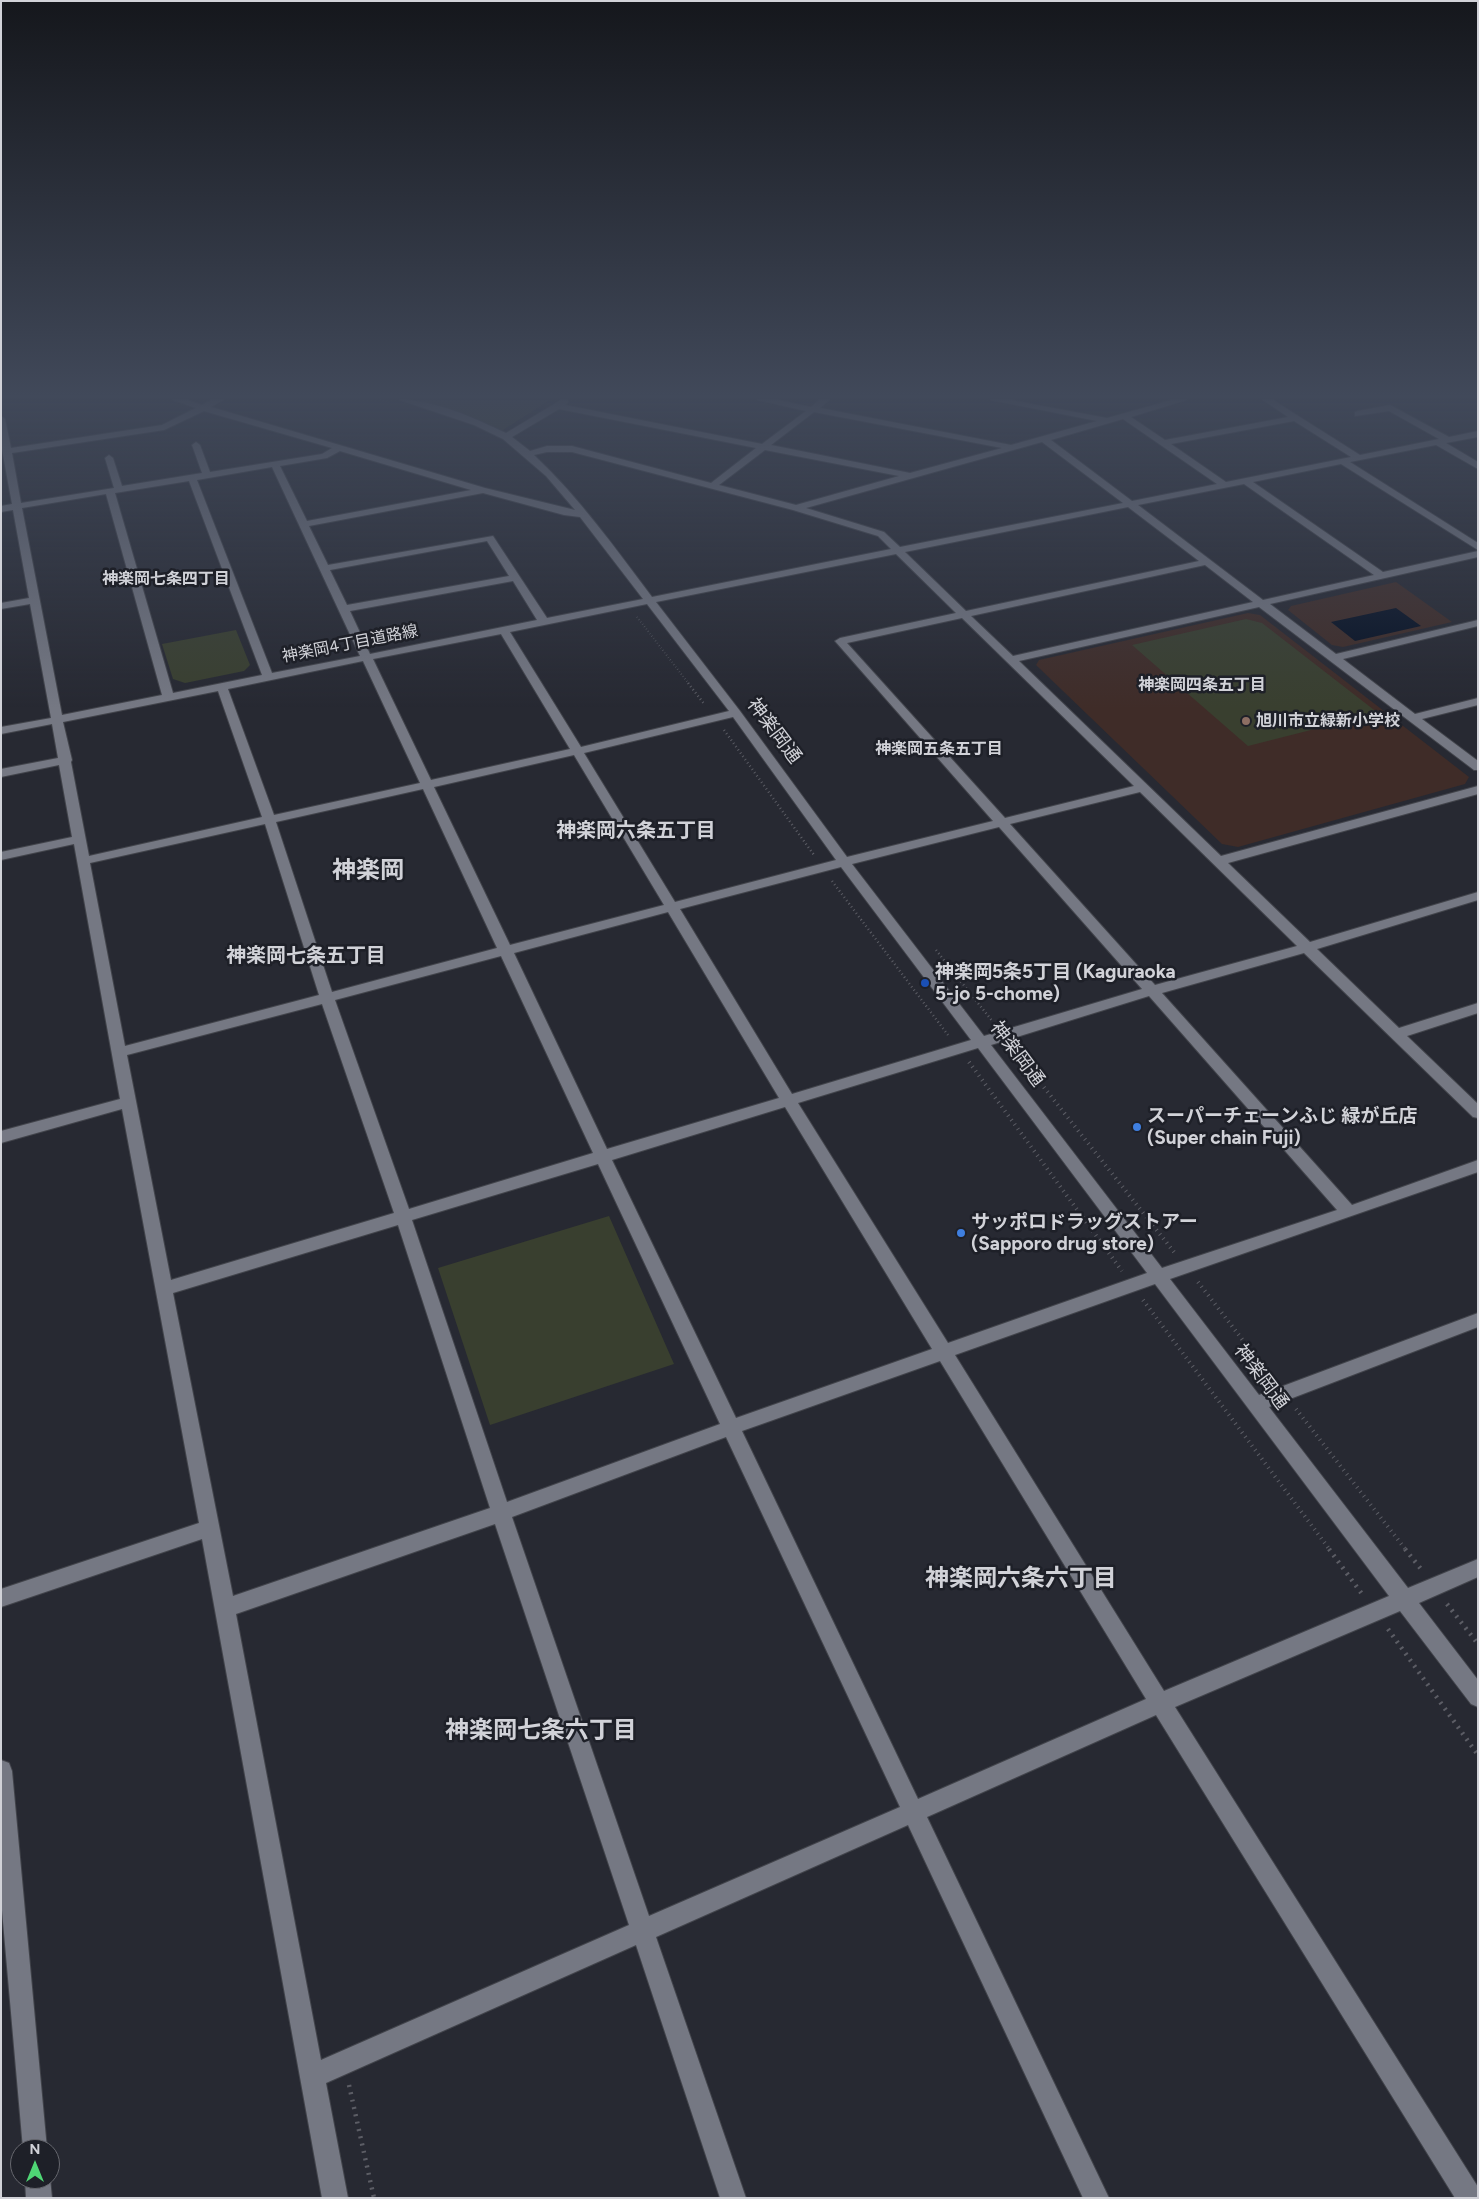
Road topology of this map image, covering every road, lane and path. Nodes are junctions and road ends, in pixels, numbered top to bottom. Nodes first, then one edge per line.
1 (16, 503) edge
2 (38, 503) edge
3 (118, 503) edge
4 (201, 503) edge
5 (294, 503) edge
6 (416, 503) edge
7 (529, 503) edge
8 (573, 503) edge
9 (775, 503) edge
10 (815, 503) edge
11 (1139, 503) edge
12 (1277, 503) edge
13 (1408, 503) edge
14 (1132, 504) junction
15 (17, 506) junction
16 (1, 508) edge
17 (796, 508) junction
18 (583, 514) junction
19 (304, 524) junction
20 (1478, 547) edge
21 (899, 551) junction
22 (1478, 554) edge
23 (1207, 562) junction
24 (325, 568) junction
25 (1382, 576) junction
26 (515, 578) junction
27 (35, 600) junction
28 (648, 601) junction
29 (1262, 603) junction
30 (628, 605) junction
31 (1, 606) edge
32 (345, 610) junction
33 (965, 615) junction
34 (544, 622) junction
35 (1478, 623) edge
36 (504, 630) junction
37 (368, 657) junction
38 (1335, 658) junction
39 (1011, 660) junction
40 (268, 678) junction
41 (222, 686) junction
42 (168, 697) junction
43 (1478, 701) edge
44 (736, 713) junction
45 (715, 718) junction
46 (1414, 718) junction
47 (58, 720) junction
48 (1, 731) edge
49 (578, 751) junction
50 (66, 760) junction
51 (1478, 767) edge
52 (1, 773) edge
53 (428, 785) junction
54 (1144, 787) junction
55 (1478, 790) edge
56 (269, 819) junction
57 (1002, 823) junction
58 (80, 839) junction
59 (1, 856) edge
60 (84, 861) junction
61 (1219, 861) junction
62 (845, 863) junction
63 (823, 869) junction
64 (1478, 896) edge
65 (670, 909) junction
66 (930, 942) dead end
67 (1308, 947) junction
68 (507, 952) junction
69 (1151, 991) junction
70 (327, 997) junction
71 (1478, 1008) edge
72 (1397, 1034) junction
73 (1004, 1035) junction
74 (983, 1042) junction
75 (960, 1050) junction
76 (120, 1052) junction
77 (788, 1101) junction
78 (128, 1102) junction
79 (1478, 1113) edge
80 (1, 1137) edge
81 (604, 1157) junction
82 (1478, 1166) edge
83 (1350, 1212) junction
84 (404, 1216) junction
85 (1185, 1266) junction
86 (1159, 1276) junction
87 (1132, 1285) junction
88 (164, 1289) junction
89 (1478, 1320) edge
90 (944, 1353) junction
91 (1284, 1394) junction
92 (1256, 1404) junction
93 (732, 1427) junction
94 (501, 1513) junction
95 (210, 1528) junction
96 (1478, 1568) edge
97 (1434, 1586) junction
98 (1, 1598) edge
99 (1404, 1599) junction
100 (225, 1608) junction
101 (1375, 1612) junction
102 (1478, 1644) edge
103 (1478, 1697) edge
104 (1160, 1703) junction
105 (1478, 1755) edge
106 (1, 1771) edge
107 (914, 1812) junction
108 (643, 1932) junction
109 (344, 2063) junction
110 (313, 2076) junction
111 (34, 2139) edge
112 (335, 2198) edge
113 (374, 2198) edge
114 (733, 2198) edge
115 (1096, 2198) edge
116 (1470, 2198) edge

1 - 15 street
2 - 15 street
3 - 42 street
4 - 40 street
5 - 19 street
6 - 19 street
7 - 18 street
8 - 18 street, 神楽岡通
9 - 17 street
10 - 17 street
11 - 14 street, 神楽岡4丁目道路線
12 - 25 street
13 - 20 street
14 - 21 street, 神楽岡4丁目道路線
14 - 23 street
15 - 16 street
15 - 27 street
17 - 21 street
18 - 28 street, 神楽岡通
19 - 24 street
21 - 28 street, 神楽岡4丁目道路線
21 - 33 street
22 - 25 street
23 - 29 street
23 - 33 street
24 - 26 street
24 - 32 street
25 - 29 street
26 - 32 street
26 - 34 street
27 - 31 street
27 - 47 street
28 - 30 street, 神楽岡4丁目道路線
28 - 44 street, 神楽岡通
29 - 38 street
29 - 39 street
30 - 34 street, 神楽岡4丁目道路線
30 - 45 path
32 - 37 street
33 - 39 street
33 - 57 street
34 - 36 street, 神楽岡4丁目道路線
35 - 38 street
36 - 37 street, 神楽岡4丁目道路線
36 - 49 street
37 - 40 street, 神楽岡4丁目道路線
37 - 53 street
38 - 46 street
39 - 54 street
40 - 41 street, 神楽岡4丁目道路線
41 - 42 street, 神楽岡4丁目道路線
41 - 56 street
42 - 47 street, 神楽岡4丁目道路線
43 - 46 street
44 - 45 street
44 - 62 street, 神楽岡通
45 - 49 street
45 - 63 path
46 - 51 street
47 - 48 street, 神楽岡4丁目道路線
47 - 50 street
49 - 53 street
49 - 65 street
50 - 52 street
50 - 58 street
53 - 56 street
53 - 68 street
54 - 57 street
54 - 61 street
55 - 61 street
56 - 60 street
56 - 70 street
57 - 62 street
57 - 69 street
58 - 59 street
58 - 60 street
60 - 76 street
61 - 67 street
62 - 63 street
62 - 74 street, 神楽岡通
63 - 65 street
63 - 75 path
64 - 67 street
65 - 68 street
65 - 77 street
66 - 73 path
67 - 69 street
67 - 72 street
68 - 70 street
68 - 81 street
69 - 73 street
69 - 83 street
70 - 76 street
70 - 84 street
71 - 72 street
72 - 79 street
73 - 74 street
73 - 85 path
74 - 75 street
74 - 86 street, 神楽岡通
75 - 77 street
75 - 87 path
76 - 78 street
77 - 81 street
77 - 90 street
78 - 80 street
78 - 88 street
81 - 84 street
81 - 93 street
82 - 83 street
83 - 85 street
84 - 88 street
84 - 94 street
85 - 86 street
85 - 91 path
86 - 87 street
86 - 92 street, 神楽岡通
87 - 90 street
87 - 101 path
88 - 95 street
89 - 91 street
90 - 93 street
90 - 104 street
91 - 92 street
91 - 97 path
92 - 99 street, 神楽岡通
93 - 94 street
93 - 107 street
94 - 100 street
94 - 108 street
95 - 98 street
95 - 100 street
96 - 97 street
97 - 99 street
97 - 102 path
99 - 101 street
99 - 103 street, 神楽岡通
100 - 110 street
101 - 104 street
101 - 105 path
104 - 107 street
104 - 116 street
106 - 111 street
107 - 108 street
107 - 115 street
108 - 109 street
108 - 114 street
109 - 110 street
109 - 113 path
110 - 112 street

